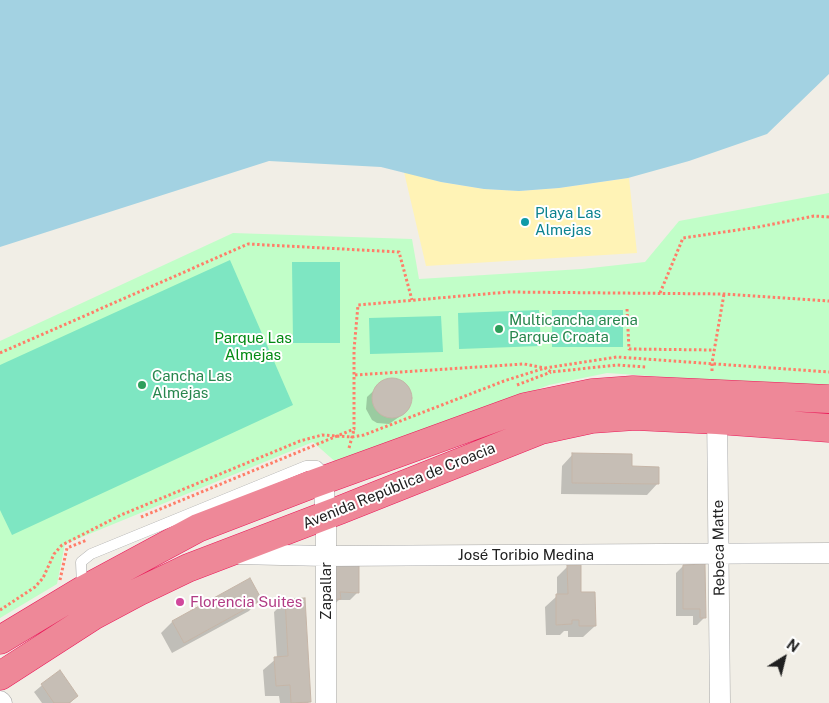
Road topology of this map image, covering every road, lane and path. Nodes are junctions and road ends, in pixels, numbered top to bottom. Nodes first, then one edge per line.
1 (829, 217) edge
2 (660, 293) junction
3 (724, 294) junction
4 (412, 300) junction
5 (829, 301) edge
6 (627, 309) dead end
7 (714, 350) junction
8 (0, 353) edge
9 (655, 367) dead end
10 (355, 375) junction
11 (717, 379) junction
12 (829, 399) edge
13 (717, 420) junction
14 (829, 428) edge
15 (324, 480) junction
16 (326, 516) junction
17 (139, 518) dead end
18 (94, 537) dead end
19 (829, 553) edge
20 (224, 554) junction
21 (719, 554) junction
22 (326, 556) junction
23 (70, 589) junction
24 (0, 640) edge
25 (0, 676) edge
26 (326, 703) edge
27 (720, 703) edge

1 - 2 path
2 - 3 path
2 - 4 path
3 - 5 path
3 - 7 path
4 - 8 path
4 - 10 path
6 - 7 path
7 - 11 path
9 - 10 path
10 - 17 path
11 - 12 highway, Avenida República de Croacia
11 - 13 street, Rebeca Matte
11 - 15 highway, Avenida República de Croacia
13 - 14 highway, Avenida República de Croacia
13 - 16 highway, Avenida República de Croacia
13 - 21 street, Rebeca Matte
15 - 16 street, Zapallar
15 - 23 highway, Avenida República de Croacia
16 - 20 highway, Avenida República de Croacia
16 - 22 street, Zapallar
18 - 23 path
19 - 21 street, José Toribio Medina
20 - 22 street, José Toribio Medina
20 - 25 highway, Avenida República de Croacia
21 - 22 street, José Toribio Medina
21 - 27 street, Rebeca Matte
22 - 26 street, Zapallar
23 - 24 highway, Avenida República de Croacia

